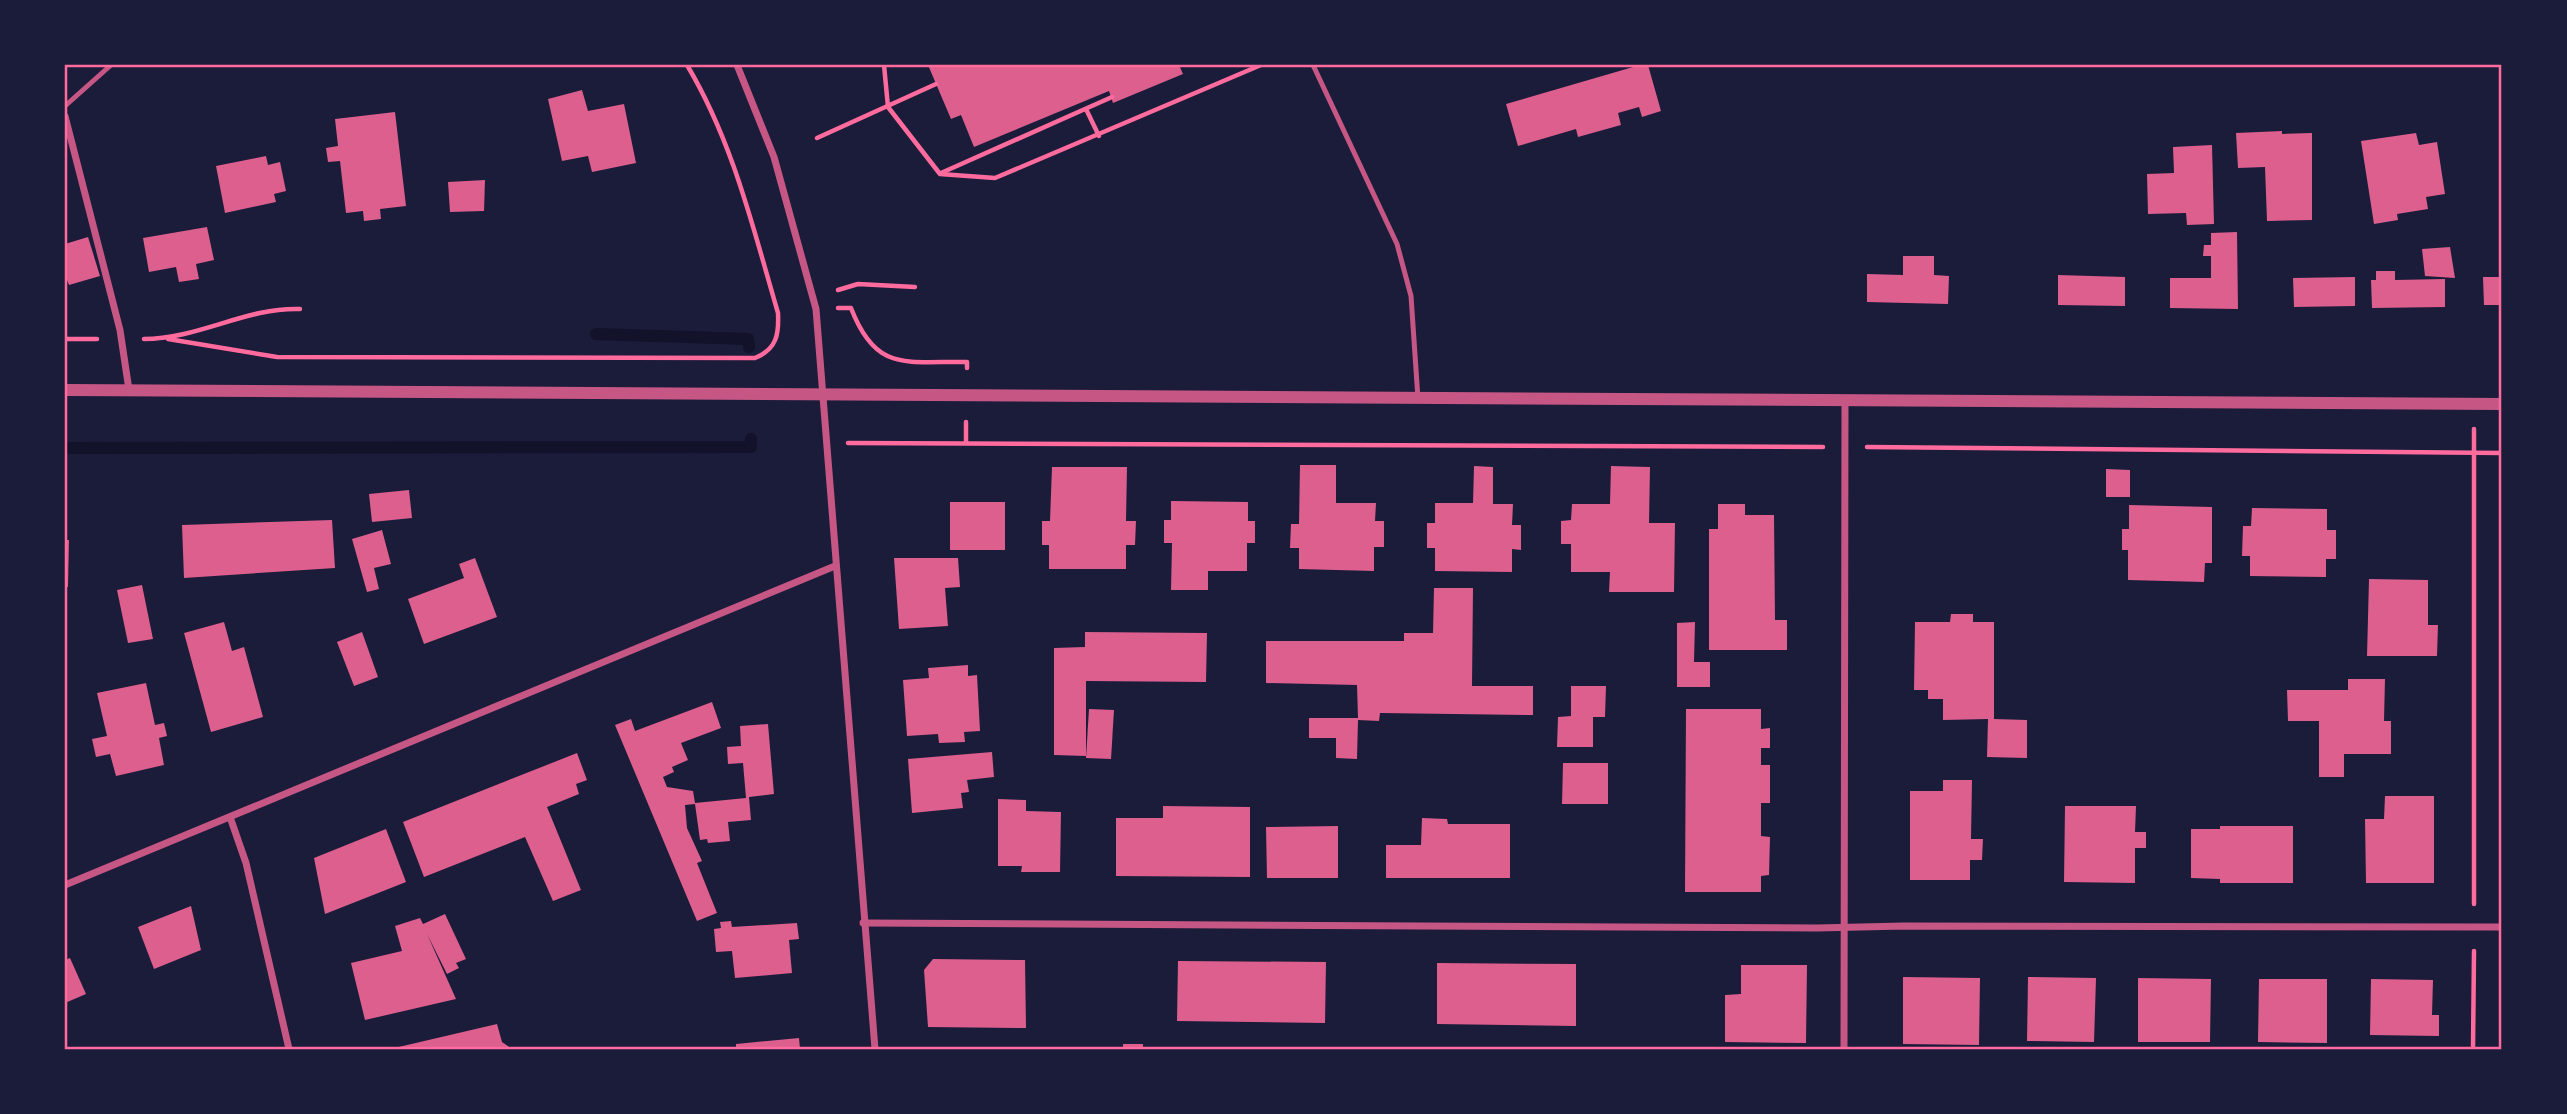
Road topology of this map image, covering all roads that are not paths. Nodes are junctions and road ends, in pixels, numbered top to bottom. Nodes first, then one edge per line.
1 (111, 65) edge
2 (737, 65) edge
3 (1313, 65) edge
4 (65, 106) edge
5 (65, 116) edge
6 (65, 390) edge
7 (129, 390) junction
8 (824, 395) junction
9 (1418, 399) junction
10 (1845, 402) junction
11 (2502, 404) edge
12 (835, 566) junction
13 (230, 817) junction
14 (65, 885) edge
15 (863, 923) junction
16 (1844, 928) junction
17 (2502, 928) edge
18 (289, 1049) edge
19 (875, 1049) edge
20 (1844, 1049) edge

1 - 4 lane
2 - 8 street
3 - 9 lane
5 - 7 street
6 - 7 street
7 - 8 street
8 - 9 street
8 - 12 street
9 - 10 street
10 - 11 street
10 - 16 street
12 - 13 street
12 - 15 street
13 - 14 street
13 - 18 street
15 - 16 street
15 - 19 street
16 - 17 street
16 - 20 street

